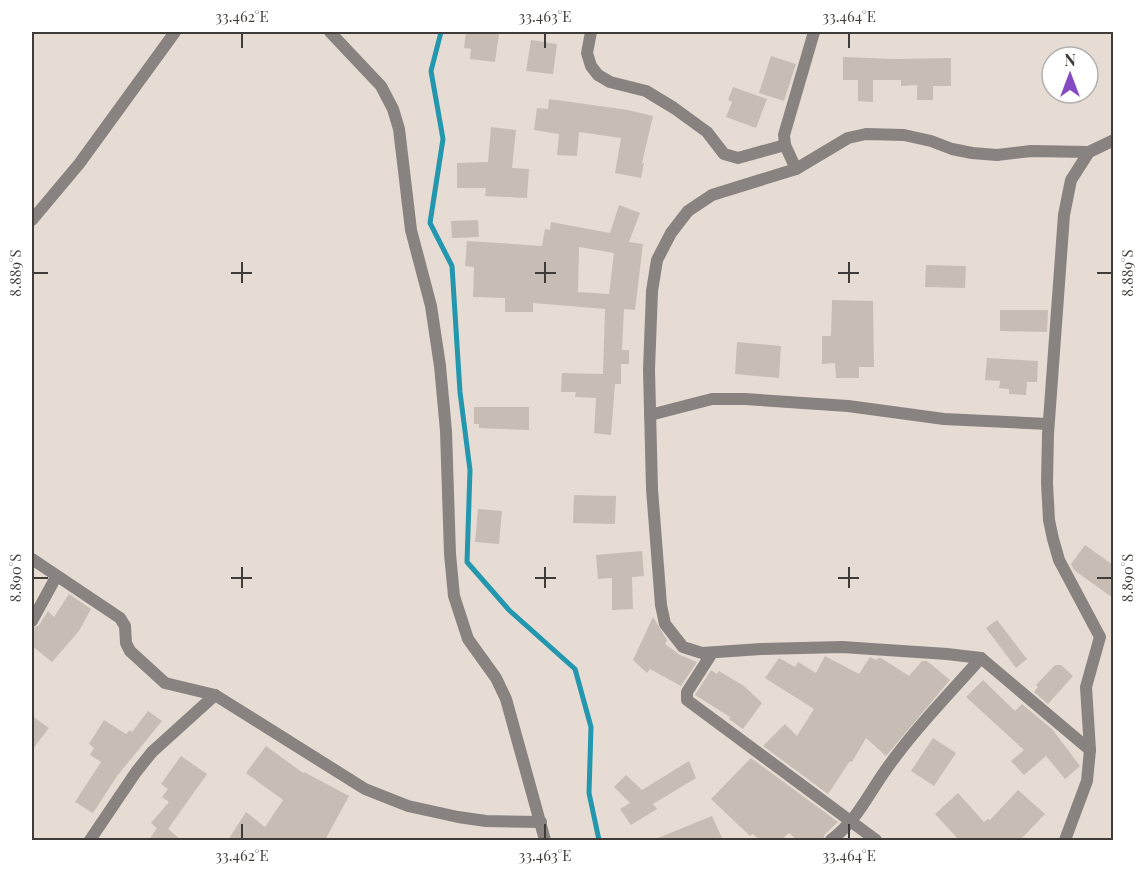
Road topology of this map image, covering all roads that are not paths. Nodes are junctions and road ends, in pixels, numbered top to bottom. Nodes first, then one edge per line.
1 (175, 32) edge
2 (330, 32) edge
3 (591, 32) edge
4 (813, 32) edge
5 (1113, 140) edge
6 (785, 145) junction
7 (1089, 152) junction
8 (796, 169) junction
9 (32, 220) edge
10 (650, 415) junction
11 (1048, 424) junction
12 (32, 559) edge
13 (56, 577) junction
14 (32, 621) edge
15 (1100, 637) junction
16 (1113, 638) edge
17 (712, 653) junction
18 (981, 658) junction
19 (215, 695) junction
20 (1090, 750) junction
21 (541, 822) junction
22 (852, 822) junction
23 (90, 840) edge
24 (545, 840) edge
25 (831, 840) edge
26 (876, 840) edge
27 (1065, 840) edge

1 - 9 street
2 - 21 street
3 - 6 street
4 - 6 street
5 - 7 street
6 - 8 street
7 - 8 street
7 - 11 street
8 - 10 street
10 - 11 street
10 - 17 street
11 - 15 street
12 - 13 street
13 - 14 street
13 - 19 street
15 - 16 street
15 - 20 street
17 - 18 street
17 - 22 street
18 - 20 street
18 - 22 street
19 - 21 street
19 - 23 street
20 - 27 street
21 - 24 street
22 - 25 street
22 - 26 street

